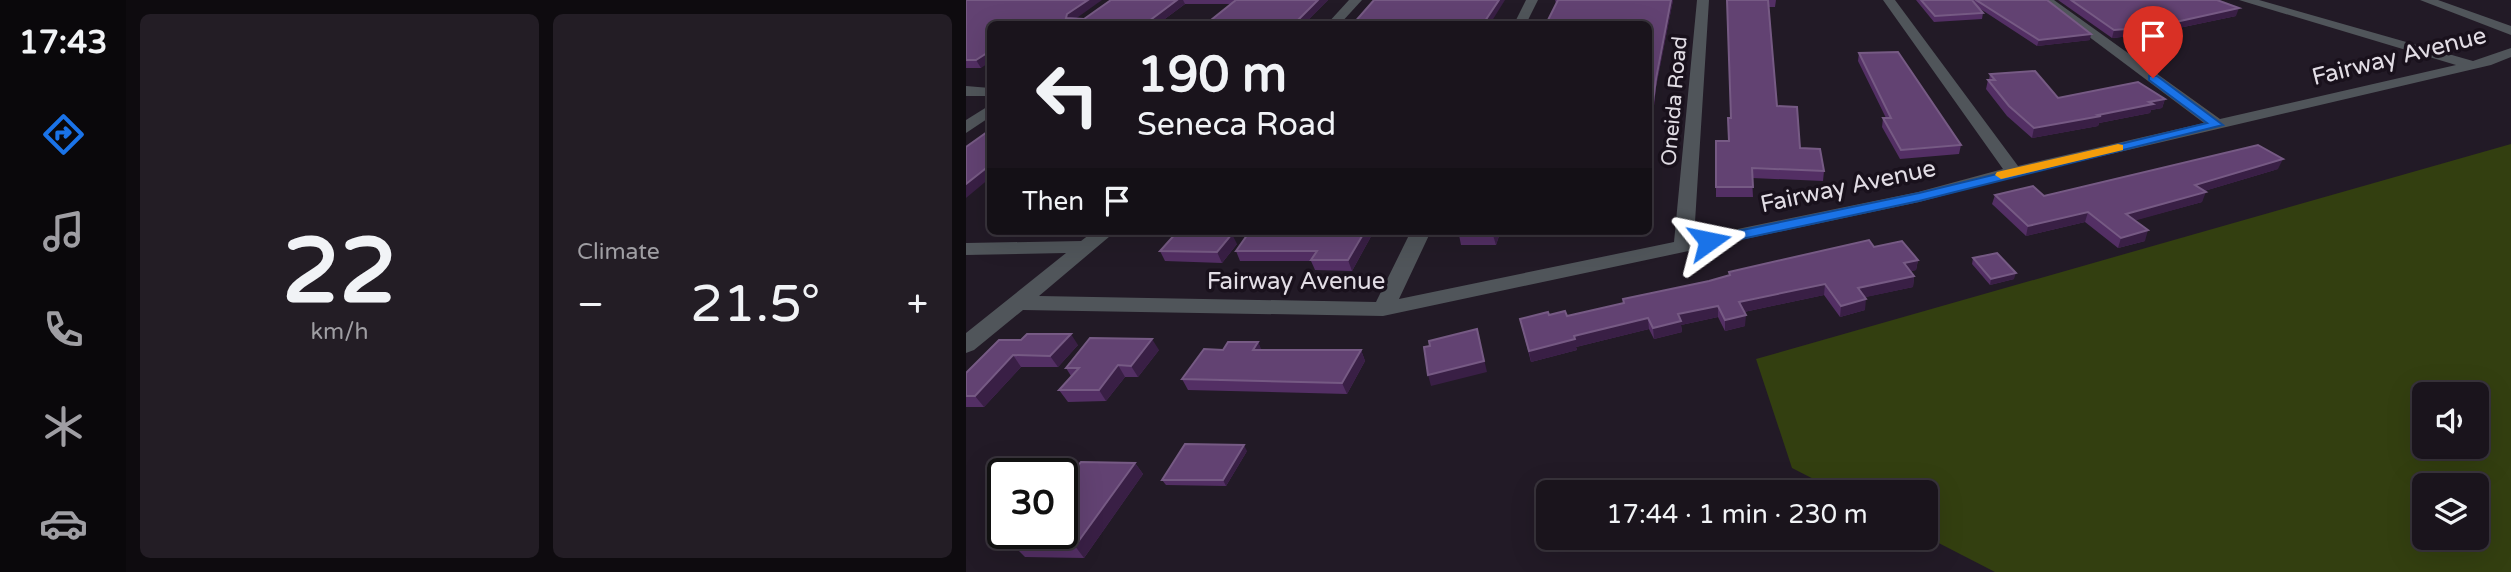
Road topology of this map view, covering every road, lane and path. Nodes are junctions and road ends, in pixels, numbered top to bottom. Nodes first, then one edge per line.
1 (1356, 0) edge
2 (1532, 0) edge
3 (1703, 0) edge
4 (1889, 0) edge
5 (2046, 0) edge
6 (2245, 0) edge
7 (2426, 0) edge
8 (1336, 21) edge
9 (1522, 21) edge
10 (2511, 31) edge
11 (2511, 52) edge
12 (2473, 65) junction
13 (987, 112) edge
14 (2217, 125) junction
15 (966, 128) edge
16 (2014, 172) junction
17 (1102, 235) edge
18 (1418, 235) edge
19 (1088, 247) junction
20 (1683, 247) junction
21 (966, 249) edge
22 (1018, 303) junction
23 (1383, 309) junction
24 (966, 345) edge

1 - 8 street
2 - 9 street
3 - 20 street, Oneida Road
4 - 16 street
5 - 14 street
6 - 12 street
7 - 10 street
11 - 12 street, Fairway Avenue
12 - 14 street, Fairway Avenue
13 - 15 street
14 - 16 street, Fairway Avenue
16 - 20 street, Fairway Avenue
17 - 19 street
18 - 23 street
19 - 21 street
19 - 22 street
20 - 23 street, Fairway Avenue
22 - 23 street, Fairway Avenue
22 - 24 street

